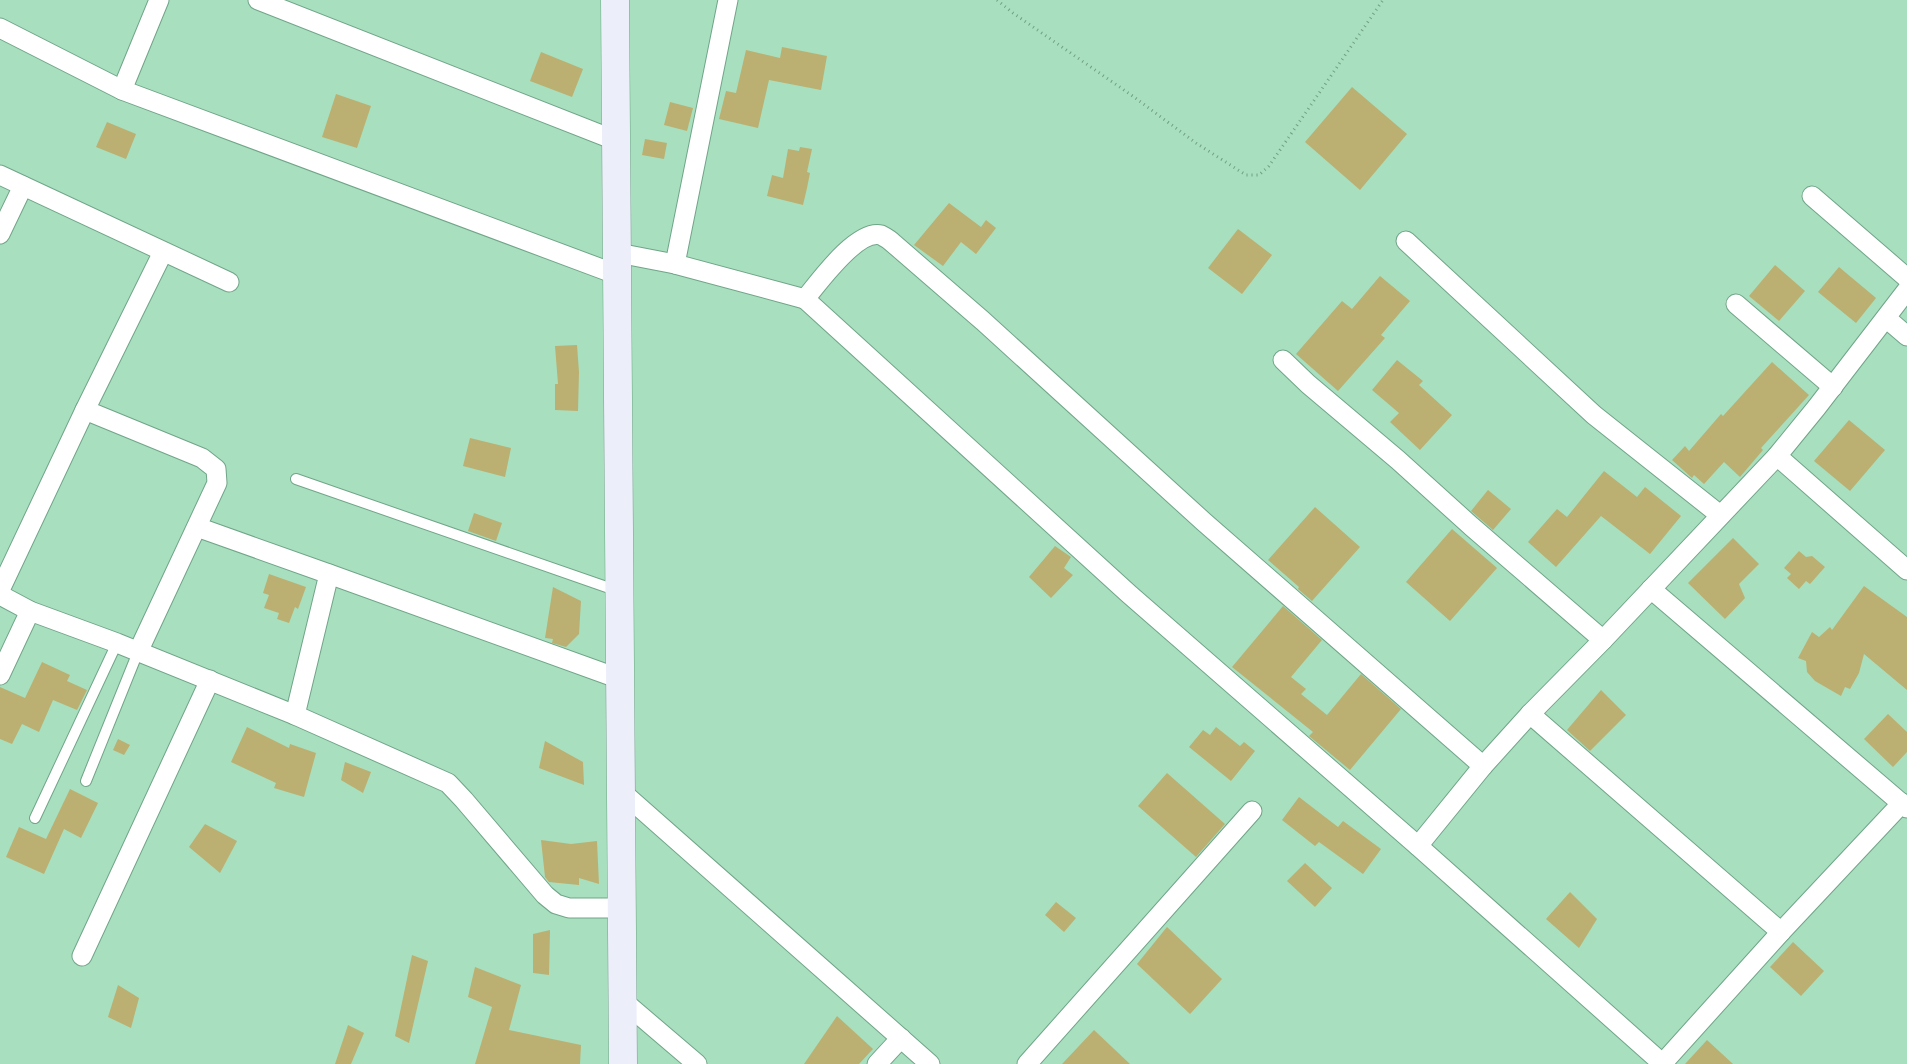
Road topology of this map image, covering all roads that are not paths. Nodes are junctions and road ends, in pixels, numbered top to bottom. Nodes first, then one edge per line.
1 (159, 0) edge
2 (258, 0) edge
3 (615, 0) edge
4 (728, 0) edge
5 (0, 28) edge
6 (122, 90) junction
7 (616, 141) junction
8 (0, 175) edge
9 (23, 186) junction
10 (1812, 196) dead end
11 (0, 234) edge
12 (1406, 242) dead end
13 (163, 252) junction
14 (618, 264) junction
15 (675, 264) junction
16 (1907, 278) edge
17 (229, 282) dead end
18 (1907, 290) edge
19 (805, 299) junction
20 (1736, 304) dead end
21 (1886, 318) junction
22 (1907, 336) edge
23 (1283, 360) dead end
24 (1833, 387) junction
25 (85, 410) junction
26 (1776, 456) junction
27 (296, 479) dead end
28 (1720, 515) junction
29 (198, 527) junction
30 (1907, 570) edge
31 (329, 574) junction
32 (1651, 589) junction
33 (0, 590) edge
34 (619, 591) junction
35 (0, 595) edge
36 (30, 611) junction
37 (1604, 640) junction
38 (117, 643) junction
39 (138, 652) junction
40 (0, 675) edge
41 (620, 679) junction
42 (210, 680) junction
43 (294, 714) junction
44 (1530, 714) junction
45 (1483, 766) junction
46 (86, 781) dead end
47 (621, 791) junction
48 (1904, 806) edge
49 (1252, 811) dead end
50 (35, 818) dead end
51 (1418, 846) junction
52 (622, 908) junction
53 (1781, 932) junction
54 (82, 956) dead end
55 (622, 1000) junction
56 (901, 1038) junction
57 (623, 1064) edge
58 (697, 1064) edge
59 (877, 1064) edge
60 (930, 1064) edge
61 (1026, 1064) edge
62 (1662, 1064) edge

1 - 6 street
2 - 7 street
3 - 7 main road
4 - 15 street
5 - 6 street
6 - 14 street
7 - 14 main road
8 - 9 street
9 - 11 street
9 - 13 street
10 - 16 street
12 - 28 street
13 - 17 street
13 - 25 street
14 - 15 street
14 - 34 main road
15 - 19 street
18 - 21 street
19 - 45 street
19 - 51 street
20 - 24 street
21 - 22 street
21 - 24 street
23 - 37 street
24 - 26 street
25 - 29 street
25 - 33 street
26 - 28 street
26 - 30 street
27 - 34 lane
28 - 32 street
29 - 31 street
29 - 39 street
31 - 41 street
31 - 43 street
32 - 37 street
32 - 48 street
34 - 41 main road
35 - 36 street
36 - 38 street
36 - 40 street
37 - 44 street
38 - 39 street
38 - 50 lane
39 - 42 street
39 - 46 lane
41 - 47 main road
42 - 43 street
42 - 54 street
43 - 52 street
44 - 45 street
44 - 53 street
45 - 51 street
47 - 52 main road
47 - 56 street
48 - 53 street
49 - 61 street
51 - 62 street
52 - 55 main road
53 - 62 street
55 - 57 main road
55 - 58 street
56 - 59 street
56 - 60 street

